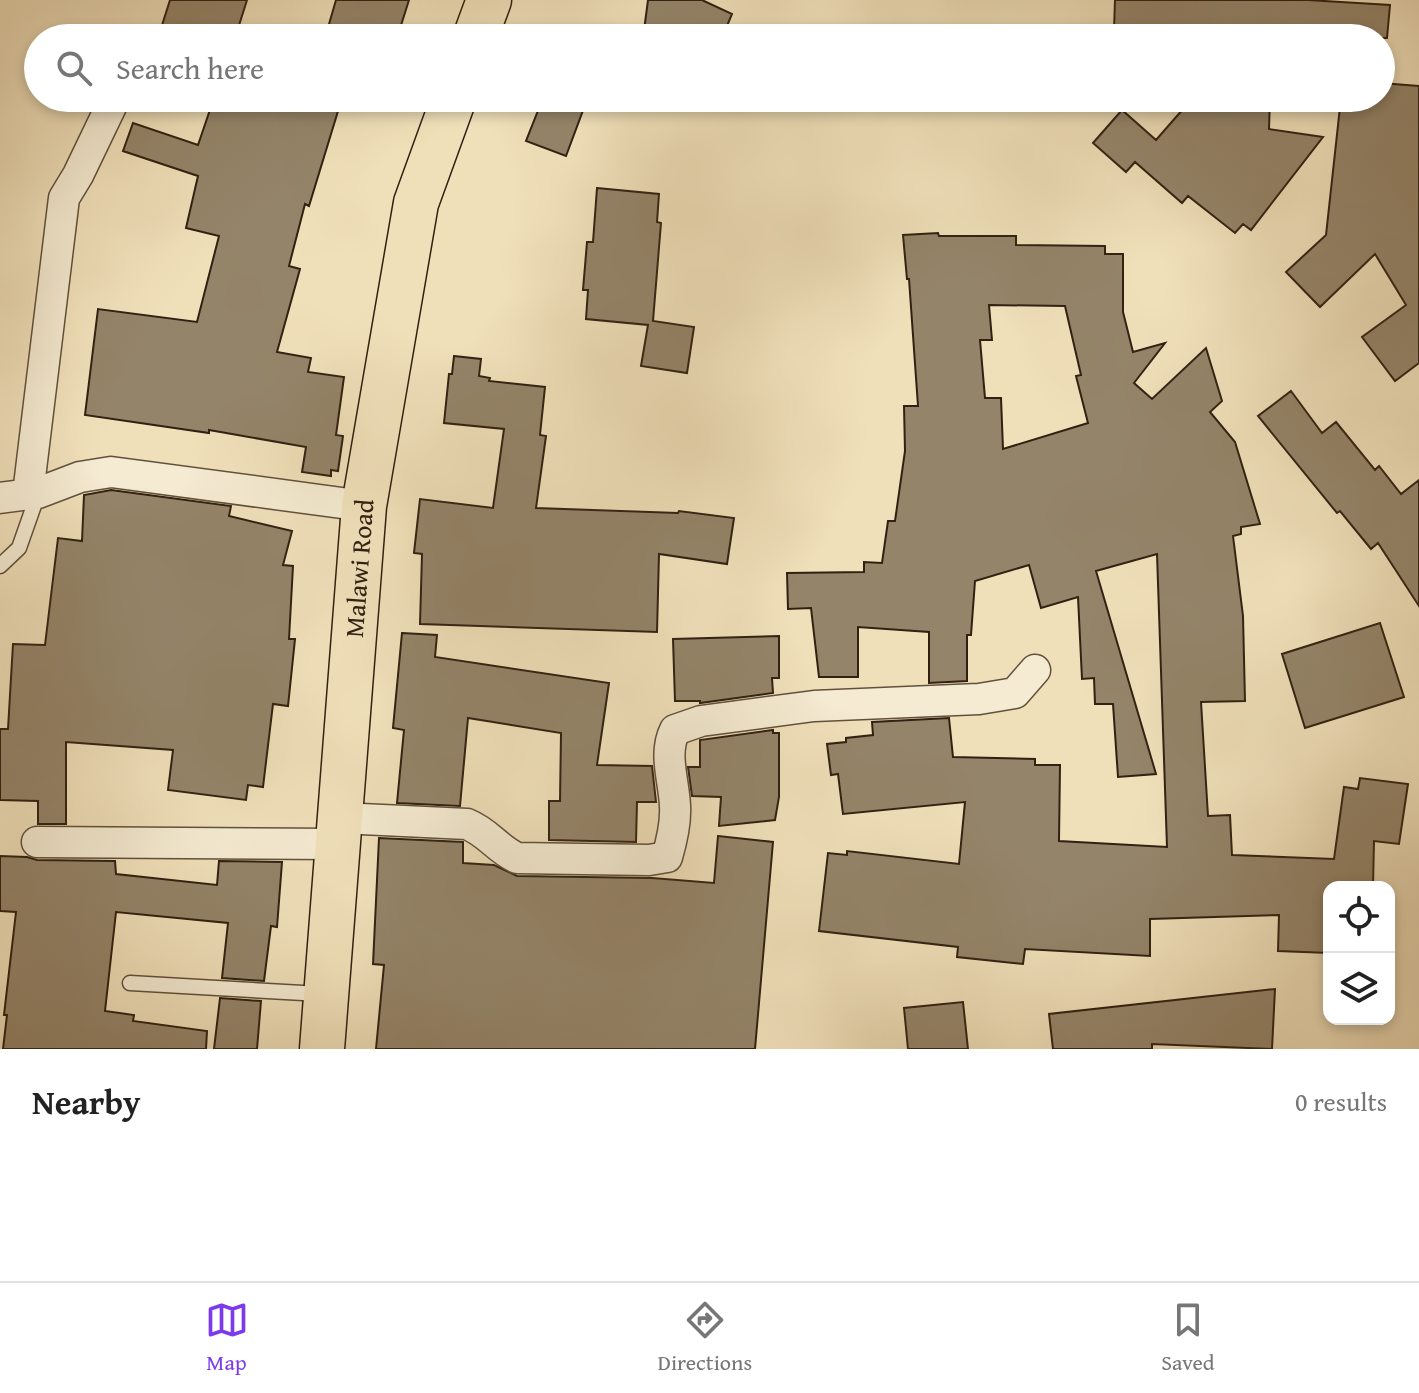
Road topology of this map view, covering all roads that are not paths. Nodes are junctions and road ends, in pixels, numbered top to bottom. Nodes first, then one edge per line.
1 (489, 0) edge
2 (480, 24) edge
3 (108, 112) edge
4 (449, 112) edge
5 (22, 495) edge
6 (364, 506) junction
7 (0, 566) edge
8 (1035, 670) dead end
9 (339, 831) junction
10 (37, 842) dead end
11 (130, 983) dead end
12 (326, 994) junction
13 (322, 1049) edge

1 - 2 main road
3 - 5 street
4 - 6 main road, Malawi Road
5 - 6 street
5 - 7 lane
6 - 9 main road, Malawi Road
8 - 9 street
9 - 10 street
9 - 12 main road, Malawi Road
11 - 12 lane
12 - 13 main road, Malawi Road

